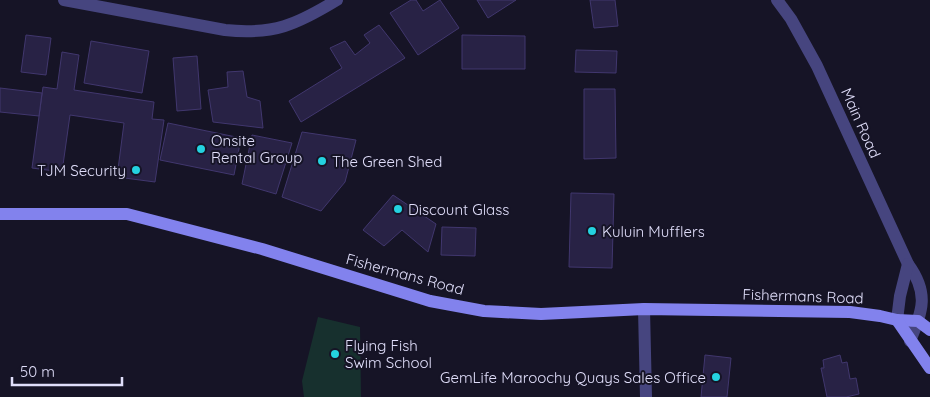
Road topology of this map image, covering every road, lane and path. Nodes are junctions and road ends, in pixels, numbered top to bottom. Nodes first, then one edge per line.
1 (64, 0) edge
2 (338, 0) edge
3 (776, 0) edge
4 (0, 214) edge
5 (908, 264) junction
6 (644, 309) junction
7 (897, 320) junction
8 (918, 321) junction
9 (930, 330) edge
10 (910, 341) junction
11 (930, 368) edge
12 (646, 397) edge

1 - 2 street
3 - 5 street, Main Road
4 - 6 main road, Fishermans Road
5 - 7 street
5 - 8 street, Main Road
6 - 7 main road, Fishermans Road
6 - 12 street
7 - 8 main road
7 - 10 main road
8 - 9 main road
8 - 10 street, Main Road
10 - 11 main road

